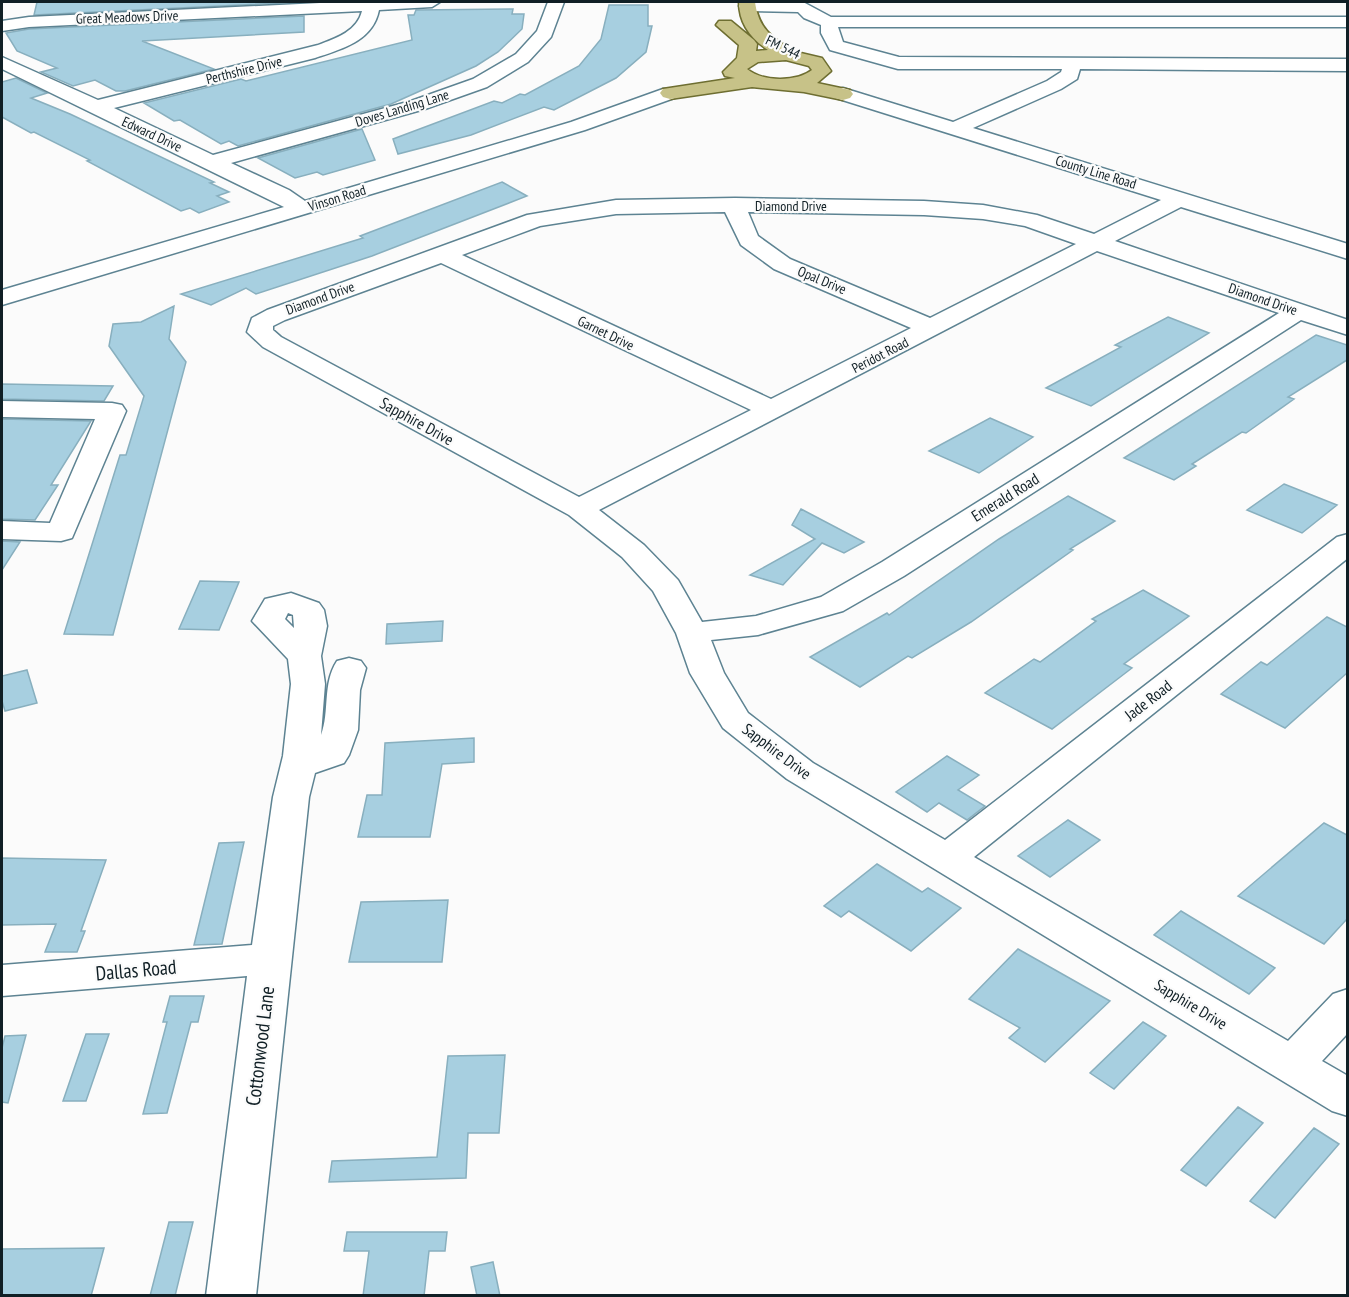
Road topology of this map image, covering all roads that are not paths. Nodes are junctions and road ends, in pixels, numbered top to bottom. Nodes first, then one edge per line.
1 (432, 2) edge
2 (556, 2) edge
3 (372, 3) junction
4 (747, 4) edge
5 (803, 4) edge
6 (1270, 5) dead end
7 (722, 6) dead end
8 (829, 22) junction
9 (1224, 22) junction
10 (1347, 22) edge
11 (725, 25) junction
12 (2, 26) edge
13 (904, 45) dead end
14 (836, 46) junction
15 (807, 59) junction
16 (2, 62) edge
17 (742, 63) junction
18 (1072, 64) junction
19 (1347, 65) edge
20 (819, 75) junction
21 (758, 81) junction
22 (785, 84) junction
23 (670, 93) junction
24 (843, 94) junction
25 (95, 107) junction
26 (956, 128) junction
27 (211, 162) junction
28 (1180, 199) junction
29 (735, 205) junction
30 (301, 208) junction
31 (1095, 243) junction
32 (1347, 252) edge
33 (441, 254) junction
34 (2, 298) edge
35 (1298, 311) junction
36 (933, 328) junction
37 (1347, 328) edge
38 (273, 342) joint
39 (2, 408) edge
40 (773, 410) junction
41 (579, 509) junction
42 (2, 531) edge
43 (1347, 543) edge
44 (692, 633) junction
45 (304, 656) dead end
46 (349, 668) dead end
47 (295, 782) junction
48 (948, 858) junction
49 (270, 959) junction
50 (2, 980) edge
51 (1347, 1005) edge
52 (1292, 1065) junction
53 (1347, 1098) edge
54 (231, 1296) edge

1 - 3 street, Great Meadows Drive
2 - 27 street, Doves Landing Lane
3 - 12 street, Great Meadows Drive
3 - 25 street, Perthshire Drive
4 - 5 street
4 - 15 main road, FM 544
5 - 8 street
6 - 9 street
7 - 11 main road
8 - 9 street
8 - 14 street
9 - 10 street
11 - 17 main road
11 - 23 main road
13 - 14 street
14 - 18 street
15 - 17 main road
15 - 20 main road
16 - 25 street, Edward Drive
17 - 21 main road
17 - 23 main road
18 - 19 street
18 - 26 street
20 - 22 main road
20 - 24 main road
21 - 22 main road
21 - 23 main road
22 - 24 main road
23 - 30 street, Vinson Road
24 - 26 street, County Line Road
25 - 27 street, Edward Drive
26 - 28 street, County Line Road
27 - 30 street, Edward Drive
28 - 31 street, Peridot Road
28 - 32 street, County Line Road
29 - 31 street, Diamond Drive
29 - 33 street, Diamond Drive
29 - 36 street, Opal Drive
30 - 34 street, Vinson Road
31 - 35 street, Diamond Drive
31 - 36 street, Peridot Road
33 - 38 street, Diamond Drive
33 - 40 street, Garnet Drive
35 - 37 street, Diamond Drive
35 - 44 street, Emerald Road
36 - 40 street, Peridot Road
38 - 41 street, Sapphire Drive
39 - 42 street
40 - 41 street, Peridot Road
41 - 44 street, Sapphire Drive
43 - 48 street, Jade Road
44 - 48 street, Sapphire Drive
45 - 47 street, Cottonwood Lane
46 - 47 street
47 - 49 street, Cottonwood Lane
48 - 52 street, Sapphire Drive
49 - 50 street, Dallas Road
49 - 54 street, Cottonwood Lane
51 - 52 street
52 - 53 street, Sapphire Drive

